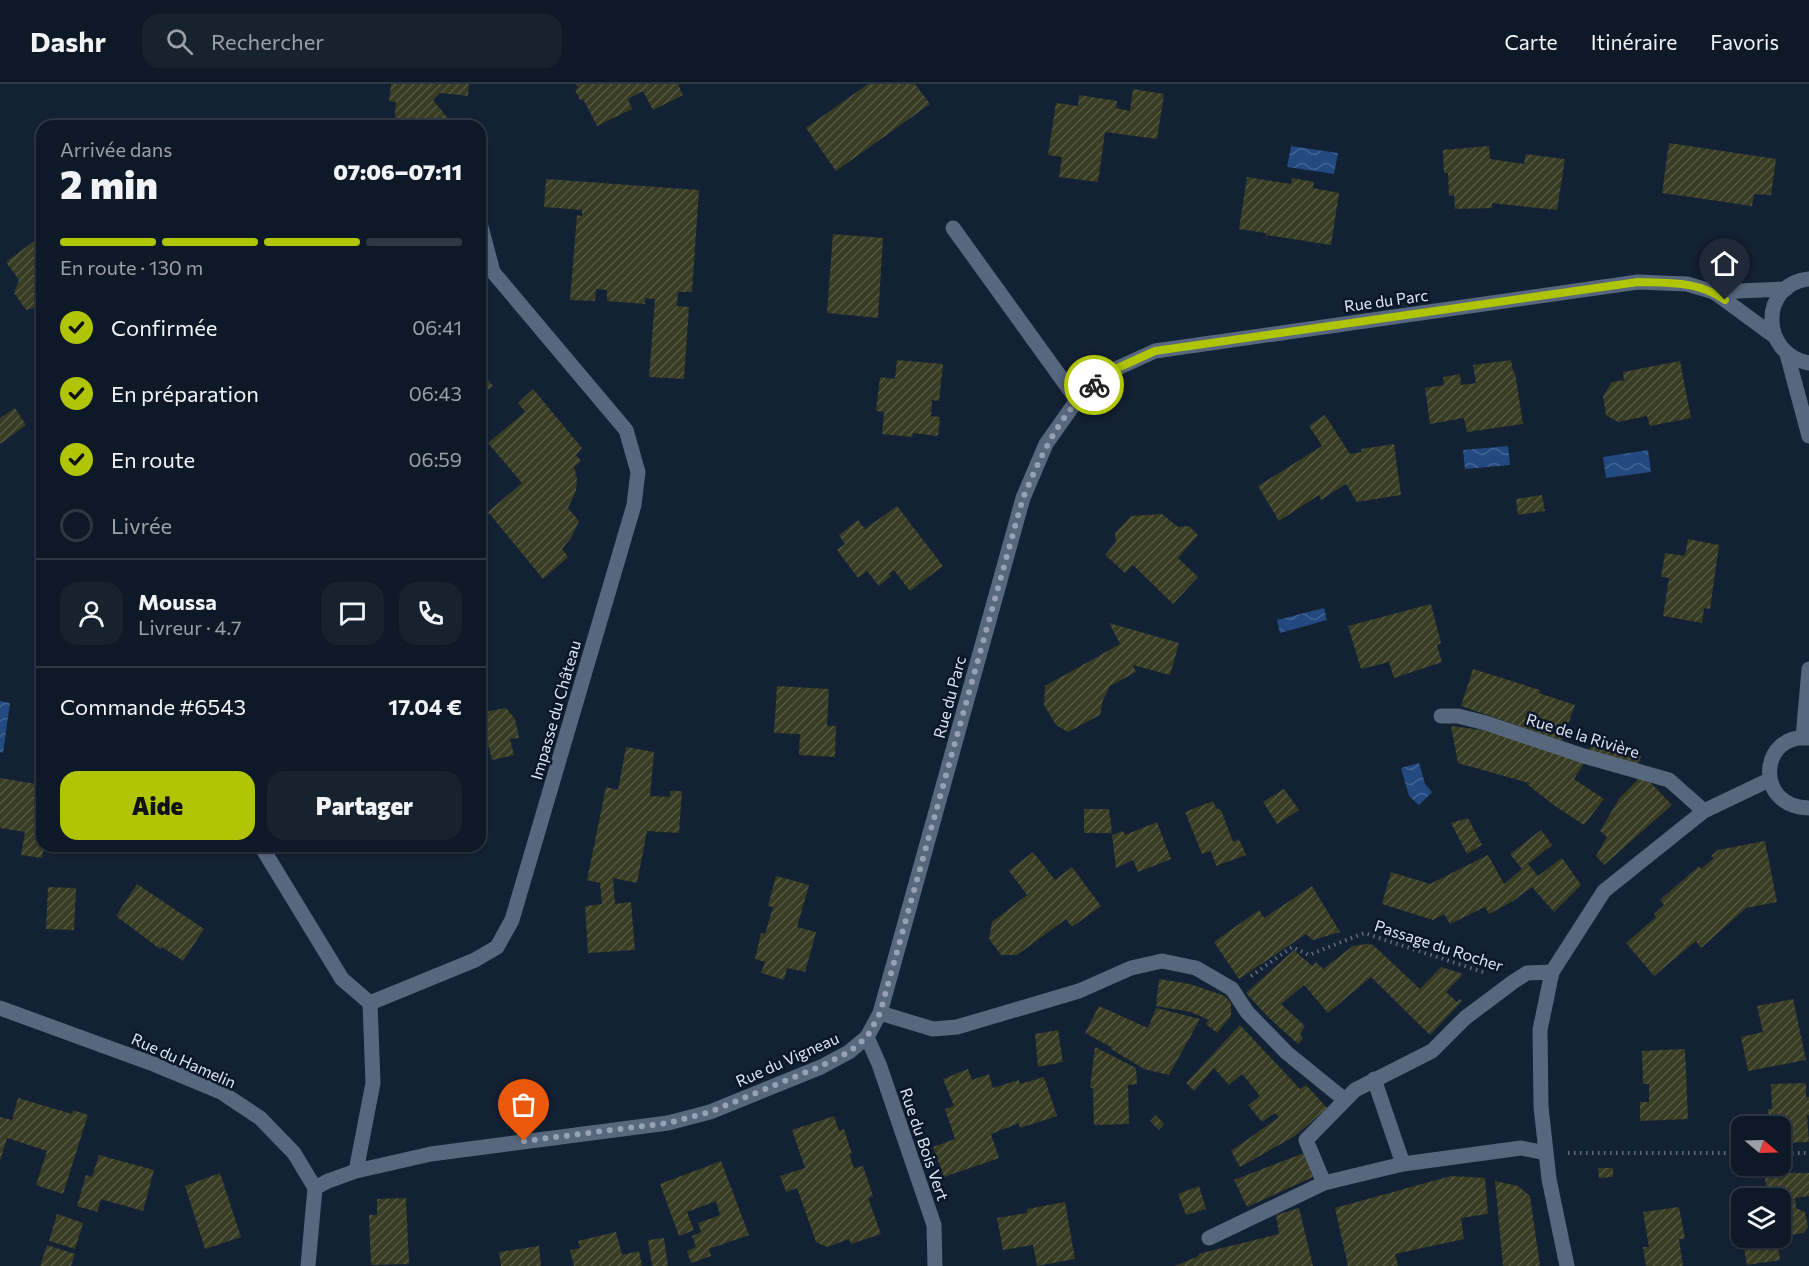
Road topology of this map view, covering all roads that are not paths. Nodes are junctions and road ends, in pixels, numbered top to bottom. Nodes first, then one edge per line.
1 (953, 228) dead end
2 (486, 246) edge
3 (1807, 277) edge
4 (1786, 289) junction
5 (1714, 292) junction
6 (1774, 336) junction
7 (1786, 354) junction
8 (1809, 363) edge
9 (1077, 400) junction
10 (1809, 436) edge
11 (1809, 669) edge
12 (1441, 716) dead end
13 (1806, 738) edge
14 (1769, 780) junction
15 (1809, 808) edge
16 (1704, 810) junction
17 (265, 852) edge
18 (1552, 972) junction
19 (370, 1003) junction
20 (0, 1008) edge
21 (880, 1013) junction
22 (867, 1037) junction
23 (1374, 1079) junction
24 (1345, 1100) junction
25 (1546, 1153) junction
26 (1402, 1164) junction
27 (356, 1171) junction
28 (1324, 1183) junction
29 (315, 1188) junction
30 (1209, 1238) dead end
31 (308, 1266) edge
32 (935, 1266) edge
33 (1567, 1266) edge

1 - 9 street
2 - 19 street, Impasse du Château
3 - 4 street
4 - 5 street, Rue du Parc
4 - 6 street
5 - 6 street, Rue du Parc
5 - 9 street, Rue du Parc
6 - 7 street
7 - 8 street
7 - 10 street
9 - 21 street, Rue du Parc
11 - 13 street
12 - 16 street, Rue de la Rivière
13 - 14 street
14 - 15 street
14 - 16 street
16 - 18 street
17 - 19 street
18 - 23 street
18 - 25 street
19 - 27 street
20 - 29 street, Rue du Hamelin
21 - 22 street, Rue du Vigneau
21 - 24 street
22 - 27 street, Rue du Vigneau
22 - 32 street, Rue du Bois Vert
23 - 24 street
23 - 26 street
24 - 28 street
25 - 26 street
25 - 33 street
26 - 28 street
27 - 29 street, Rue du Vigneau
28 - 30 street
29 - 31 street

